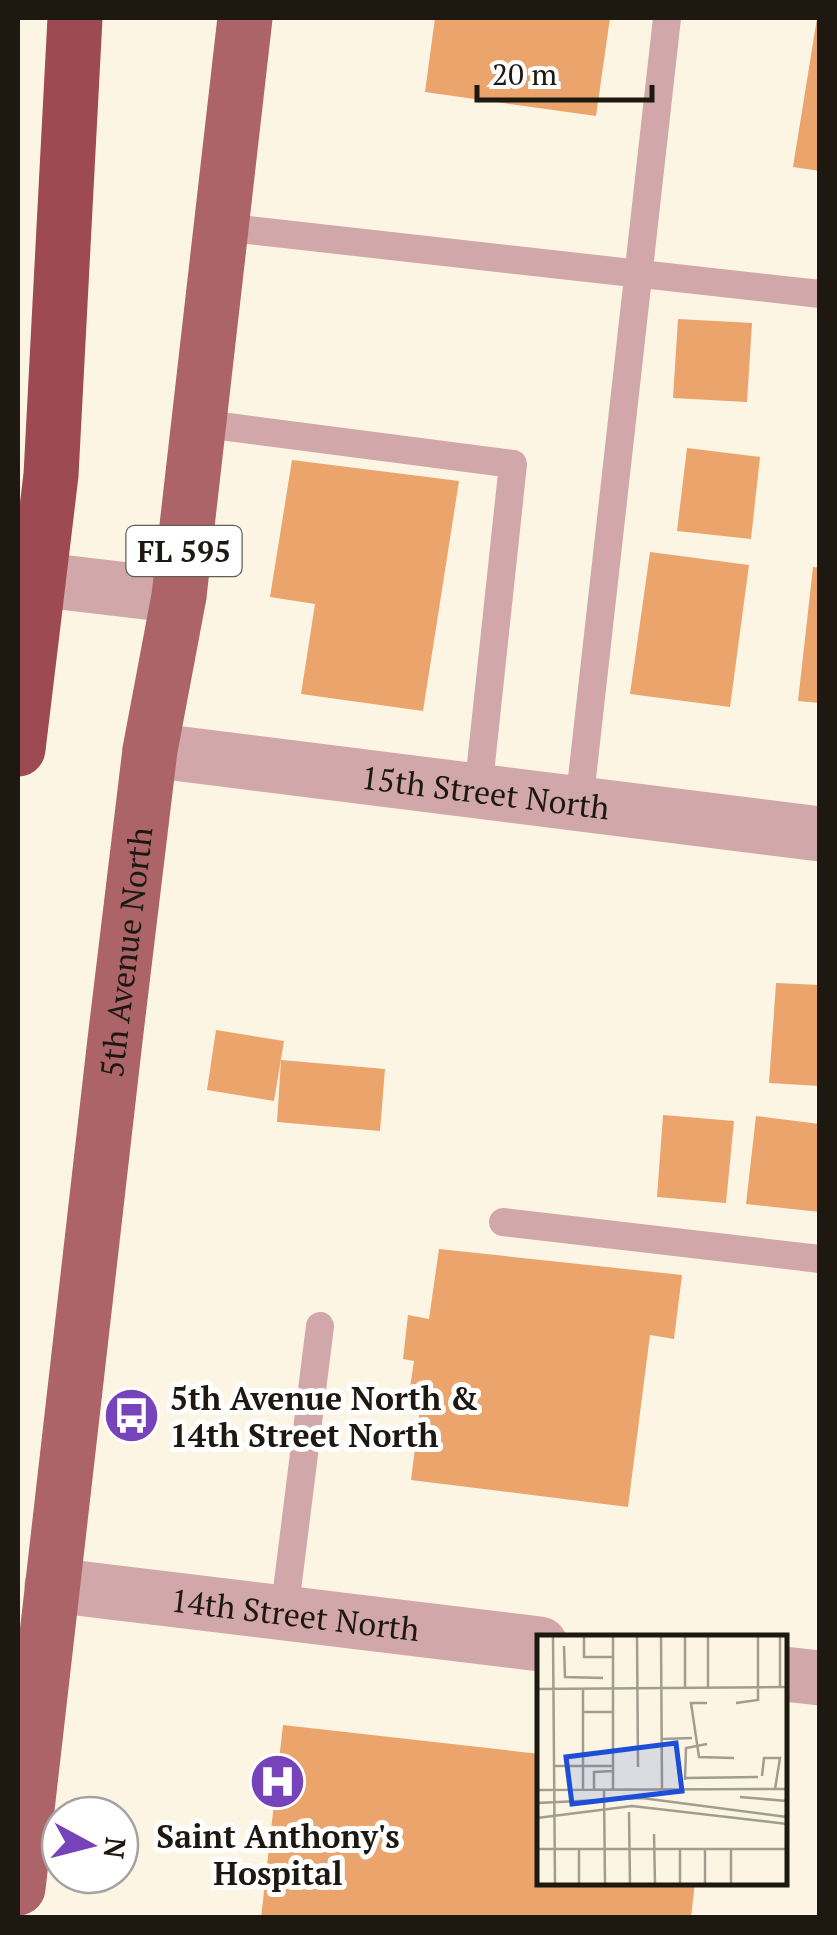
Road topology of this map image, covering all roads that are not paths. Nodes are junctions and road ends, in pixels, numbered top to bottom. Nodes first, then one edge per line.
1 (75, 18) edge
2 (245, 18) edge
3 (667, 18) edge
4 (220, 226) junction
5 (640, 272) junction
6 (820, 294) edge
7 (198, 424) junction
8 (18, 577) edge
9 (179, 596) junction
10 (18, 749) edge
11 (150, 750) junction
12 (478, 792) junction
13 (579, 805) junction
14 (820, 834) edge
15 (504, 1222) dead end
16 (820, 1259) edge
17 (320, 1326) dead end
18 (52, 1585) junction
19 (284, 1614) junction
20 (537, 1644) edge
21 (787, 1674) edge
22 (820, 1678) edge
23 (18, 1888) edge

1 - 10 highway, bridge
2 - 4 main road, 5th Avenue North / FL 595
3 - 5 lane
4 - 5 lane
4 - 7 main road, 5th Avenue North / FL 595
5 - 6 lane
5 - 13 lane
7 - 9 main road, 5th Avenue North / FL 595
7 - 12 lane
8 - 9 street
9 - 11 main road, 5th Avenue North / FL 595
11 - 12 street, 15th Street North
11 - 18 main road, 5th Avenue North / FL 595
12 - 13 street, 15th Street North
13 - 14 street, 15th Street North
15 - 16 lane
17 - 19 lane
18 - 19 street, 14th Street North
18 - 23 main road, 5th Avenue North / FL 595
19 - 20 street, 14th Street North
21 - 22 street

